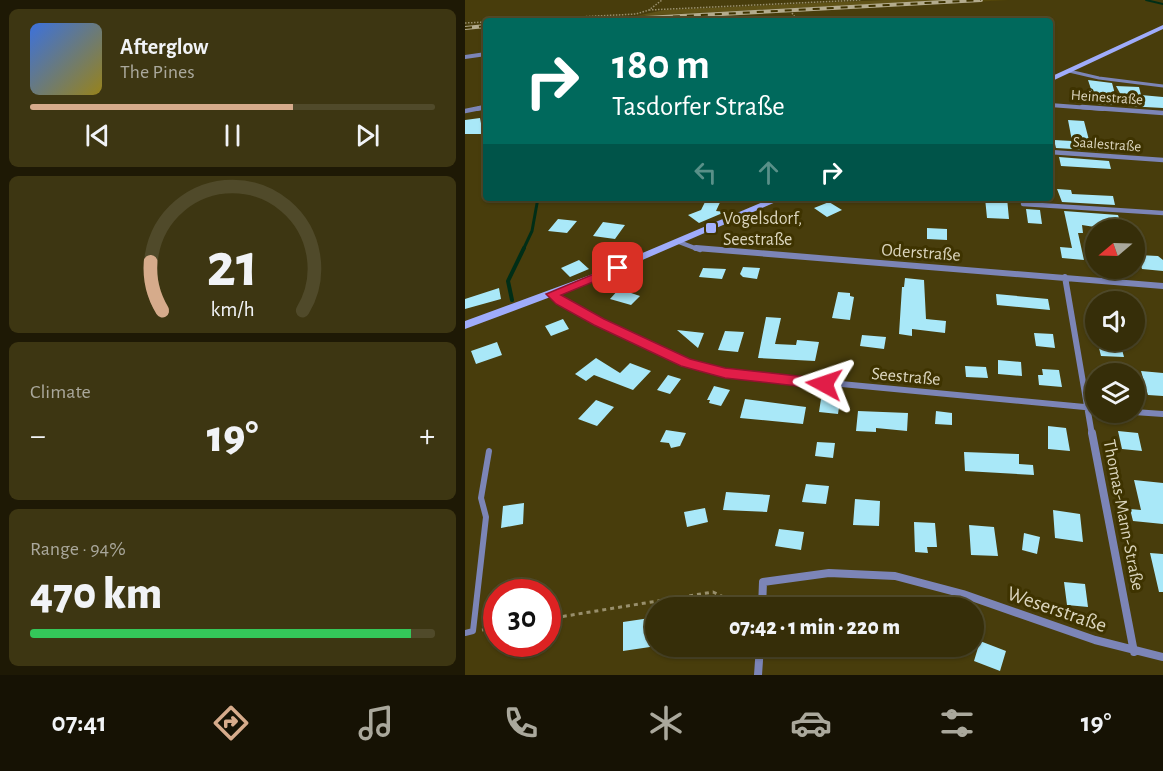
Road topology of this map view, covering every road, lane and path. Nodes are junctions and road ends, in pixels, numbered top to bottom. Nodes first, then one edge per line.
1 (662, 0) edge
2 (861, 0) edge
3 (648, 10) junction
4 (792, 13) dead end
5 (633, 15) junction
6 (566, 18) edge
7 (625, 18) dead end
8 (796, 18) edge
9 (483, 22) edge
10 (465, 23) edge
11 (1163, 27) edge
12 (483, 54) edge
13 (465, 57) edge
14 (1069, 71) junction
15 (1053, 79) edge
16 (1163, 86) edge
17 (1053, 105) edge
18 (483, 108) edge
19 (465, 111) edge
20 (1163, 112) edge
21 (1053, 152) edge
22 (1163, 160) edge
23 (773, 201) edge
24 (1023, 204) dead end
25 (1163, 213) edge
26 (679, 242) junction
27 (1065, 278) junction
28 (1163, 286) edge
29 (552, 294) junction
30 (465, 326) edge
31 (1085, 378) edge
32 (1085, 407) edge
33 (1145, 413) edge
34 (1163, 414) edge
35 (1094, 423) edge
36 (489, 451) dead end
37 (682, 597) edge
38 (723, 597) edge
39 (762, 597) edge
40 (962, 597) edge
41 (645, 603) edge
42 (984, 604) edge
43 (561, 617) edge
44 (469, 632) edge
45 (1134, 652) junction
46 (759, 657) edge
47 (1163, 657) edge
48 (758, 675) edge

1 - 3 path
2 - 3 path
3 - 5 path
4 - 8 path
5 - 6 path
5 - 7 path
9 - 10 path
11 - 14 main road
12 - 13 street
14 - 15 main road
14 - 16 lane
17 - 20 street, Heinestraße
18 - 19 street
21 - 22 street, Saalestraße
23 - 26 main road
24 - 25 street
26 - 27 street, Oderstraße
26 - 29 main road
27 - 28 street, Oderstraße
27 - 31 street, Thomas-Mann-Straße
29 - 30 main road
29 - 32 street, Seestraße
33 - 34 street
35 - 45 street, Thomas-Mann-Straße
36 - 44 lane
37 - 38 path
39 - 40 street, Weserstraße
41 - 43 path
42 - 45 street, Weserstraße
45 - 47 street, Weserstraße
46 - 48 street

